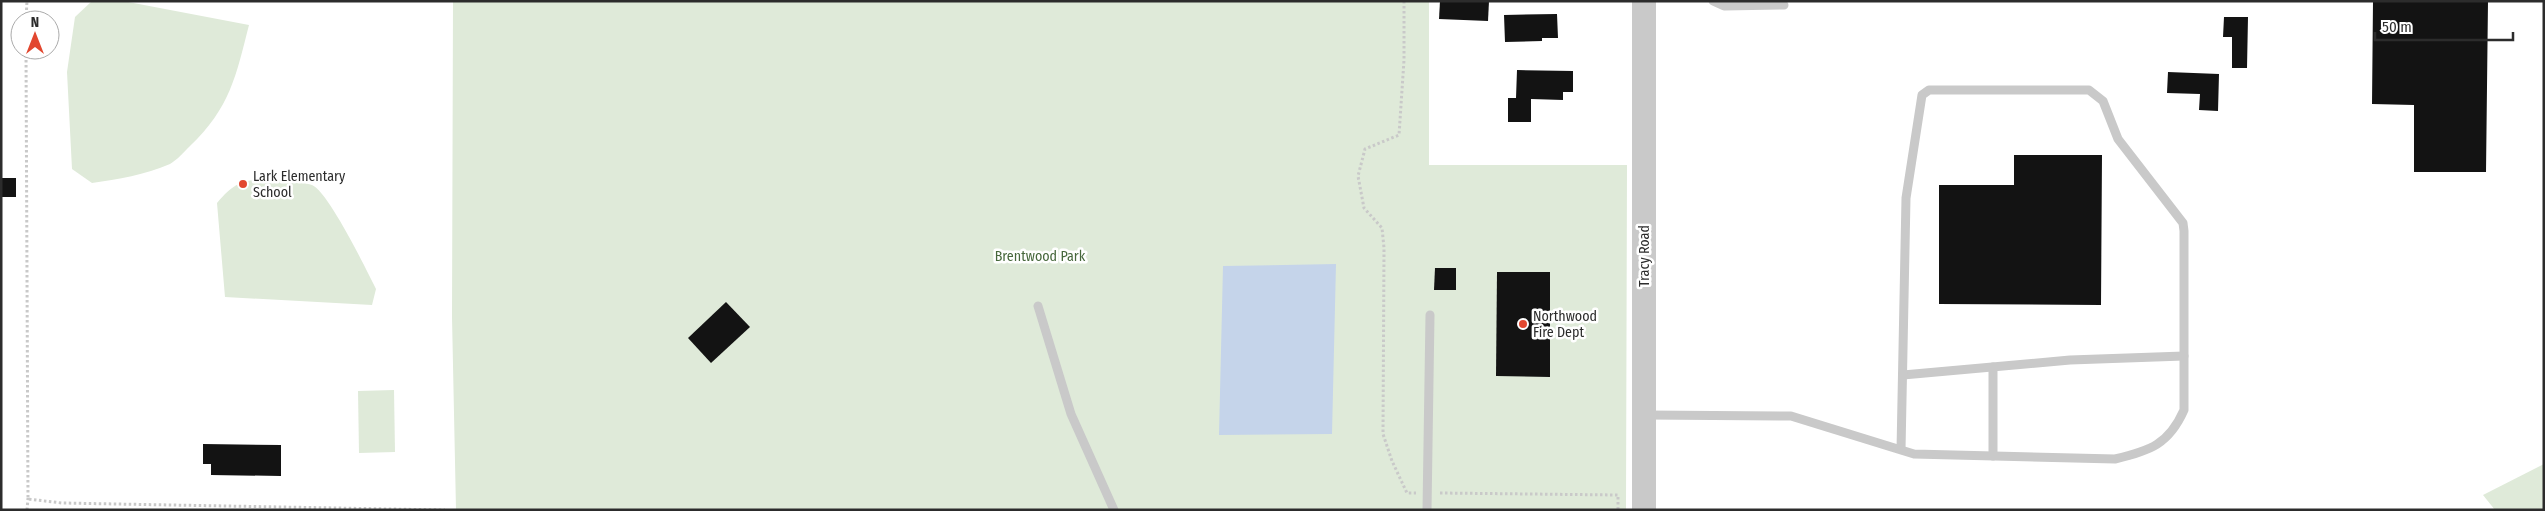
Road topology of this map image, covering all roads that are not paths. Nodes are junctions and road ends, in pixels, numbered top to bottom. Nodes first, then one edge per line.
1 (1644, 1) edge
2 (1713, 1) edge
3 (1784, 6) dead end
4 (1038, 306) dead end
5 (1430, 315) dead end
6 (2184, 356) junction
7 (1993, 367) junction
8 (1903, 374) junction
9 (1643, 415) junction
10 (1901, 450) junction
11 (1993, 456) junction
12 (1114, 510) edge
13 (1427, 510) edge
14 (1644, 510) edge

1 - 9 street, Tracy Road
2 - 3 lane
4 - 12 lane
5 - 13 lane
6 - 7 lane
6 - 8 lane
6 - 11 lane
7 - 8 lane
7 - 11 lane
8 - 10 lane
9 - 10 lane
9 - 14 street, Tracy Road
10 - 11 lane

